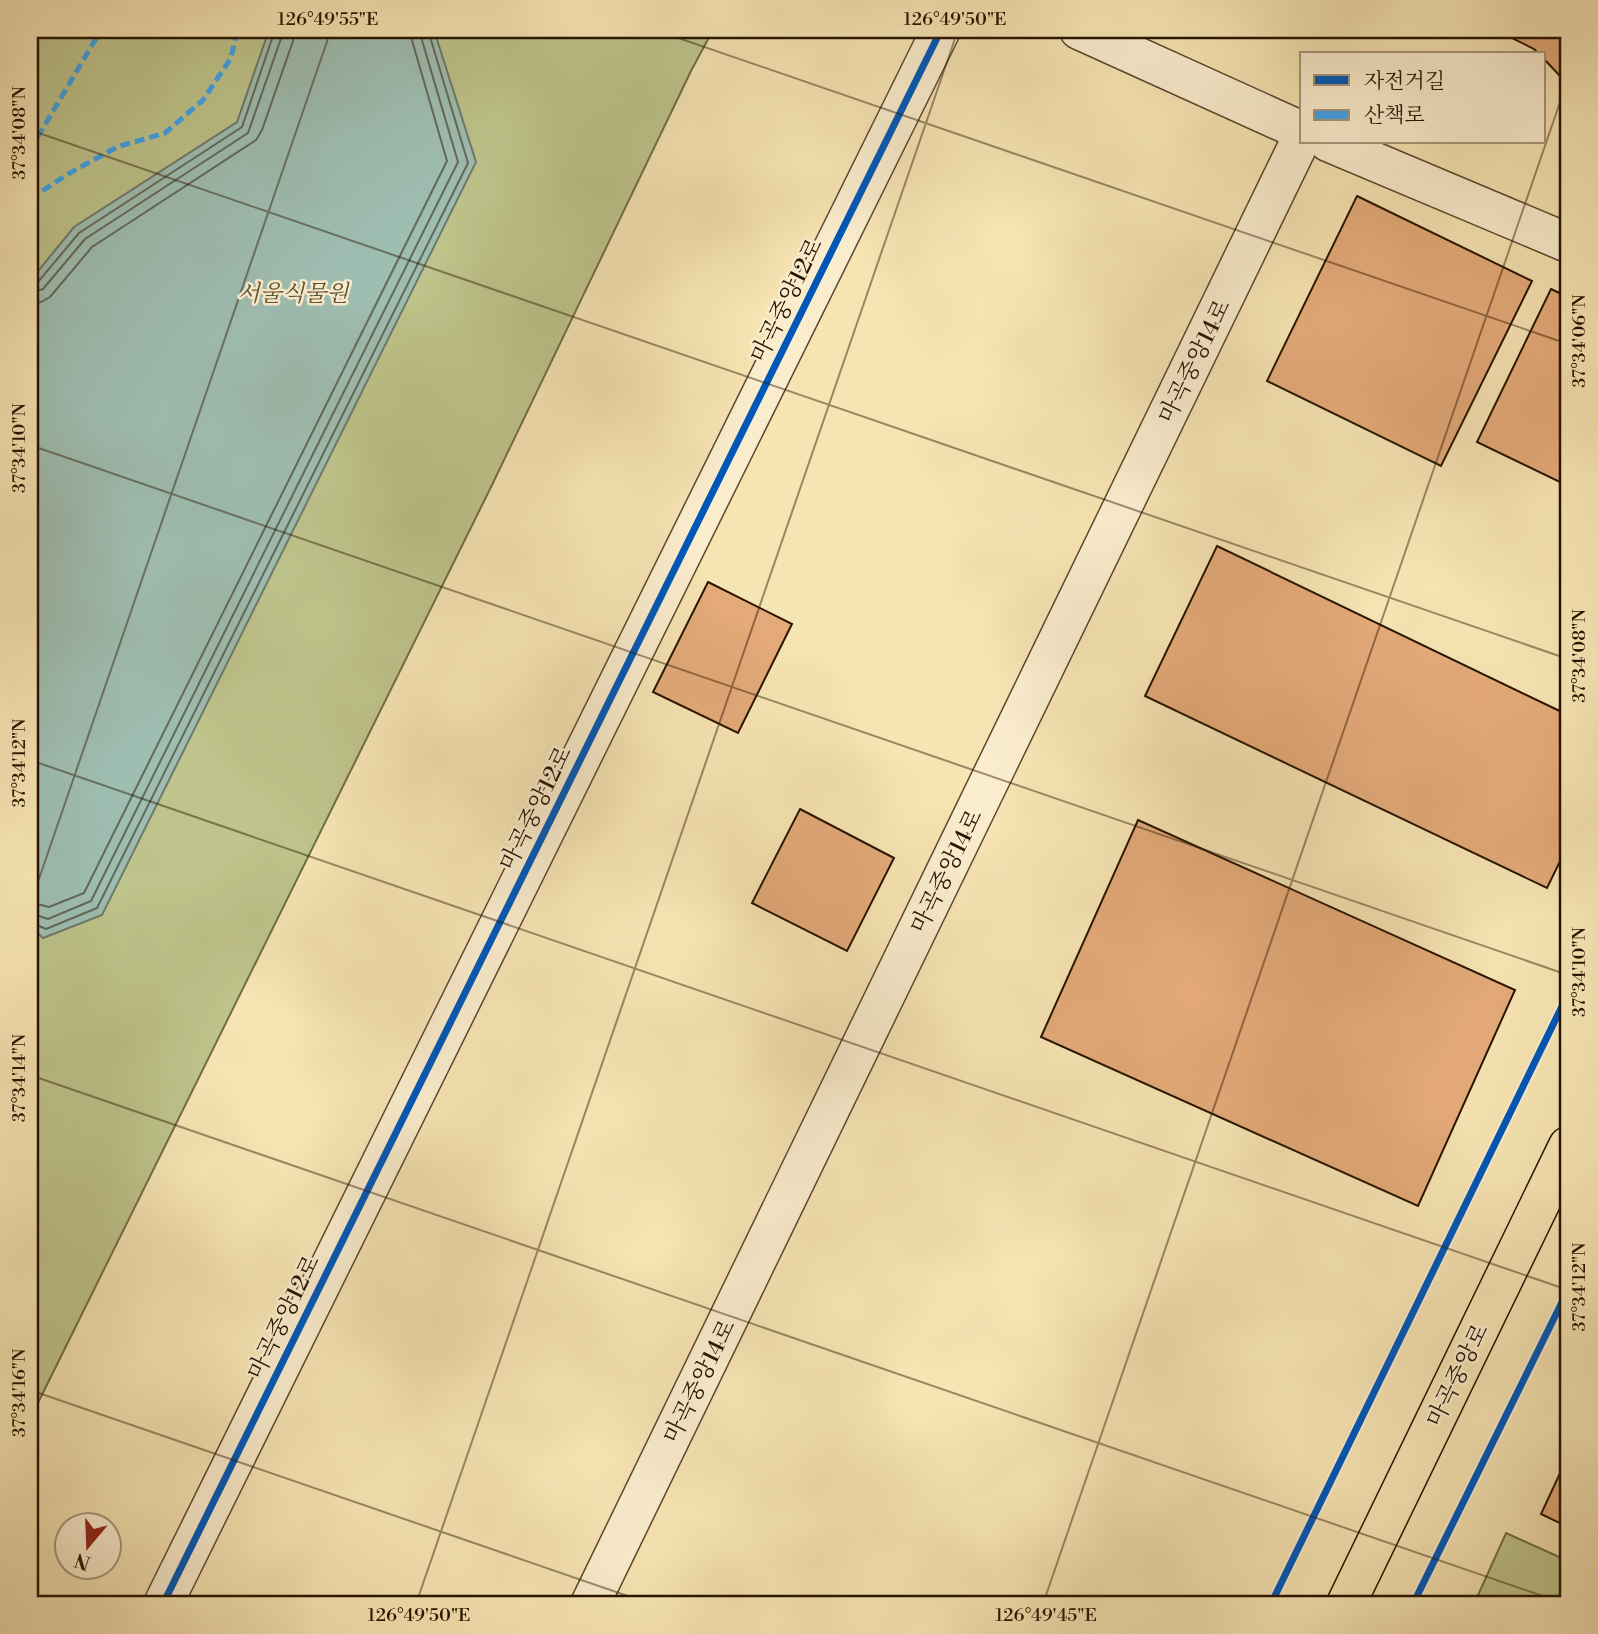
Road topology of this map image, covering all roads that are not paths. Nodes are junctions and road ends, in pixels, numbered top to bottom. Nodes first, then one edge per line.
1 (941, 30) edge
2 (1079, 30) edge
3 (1300, 130) edge
4 (1300, 141) edge
5 (1333, 144) edge
6 (1568, 243) edge
7 (1568, 1146) edge
8 (163, 1604) edge
9 (590, 1604) edge
10 (1346, 1604) edge

1 - 8 street, 마곡중앙12로
2 - 3 street
4 - 9 street, 마곡중앙14로
5 - 6 street
7 - 10 main road, 마곡중앙로

